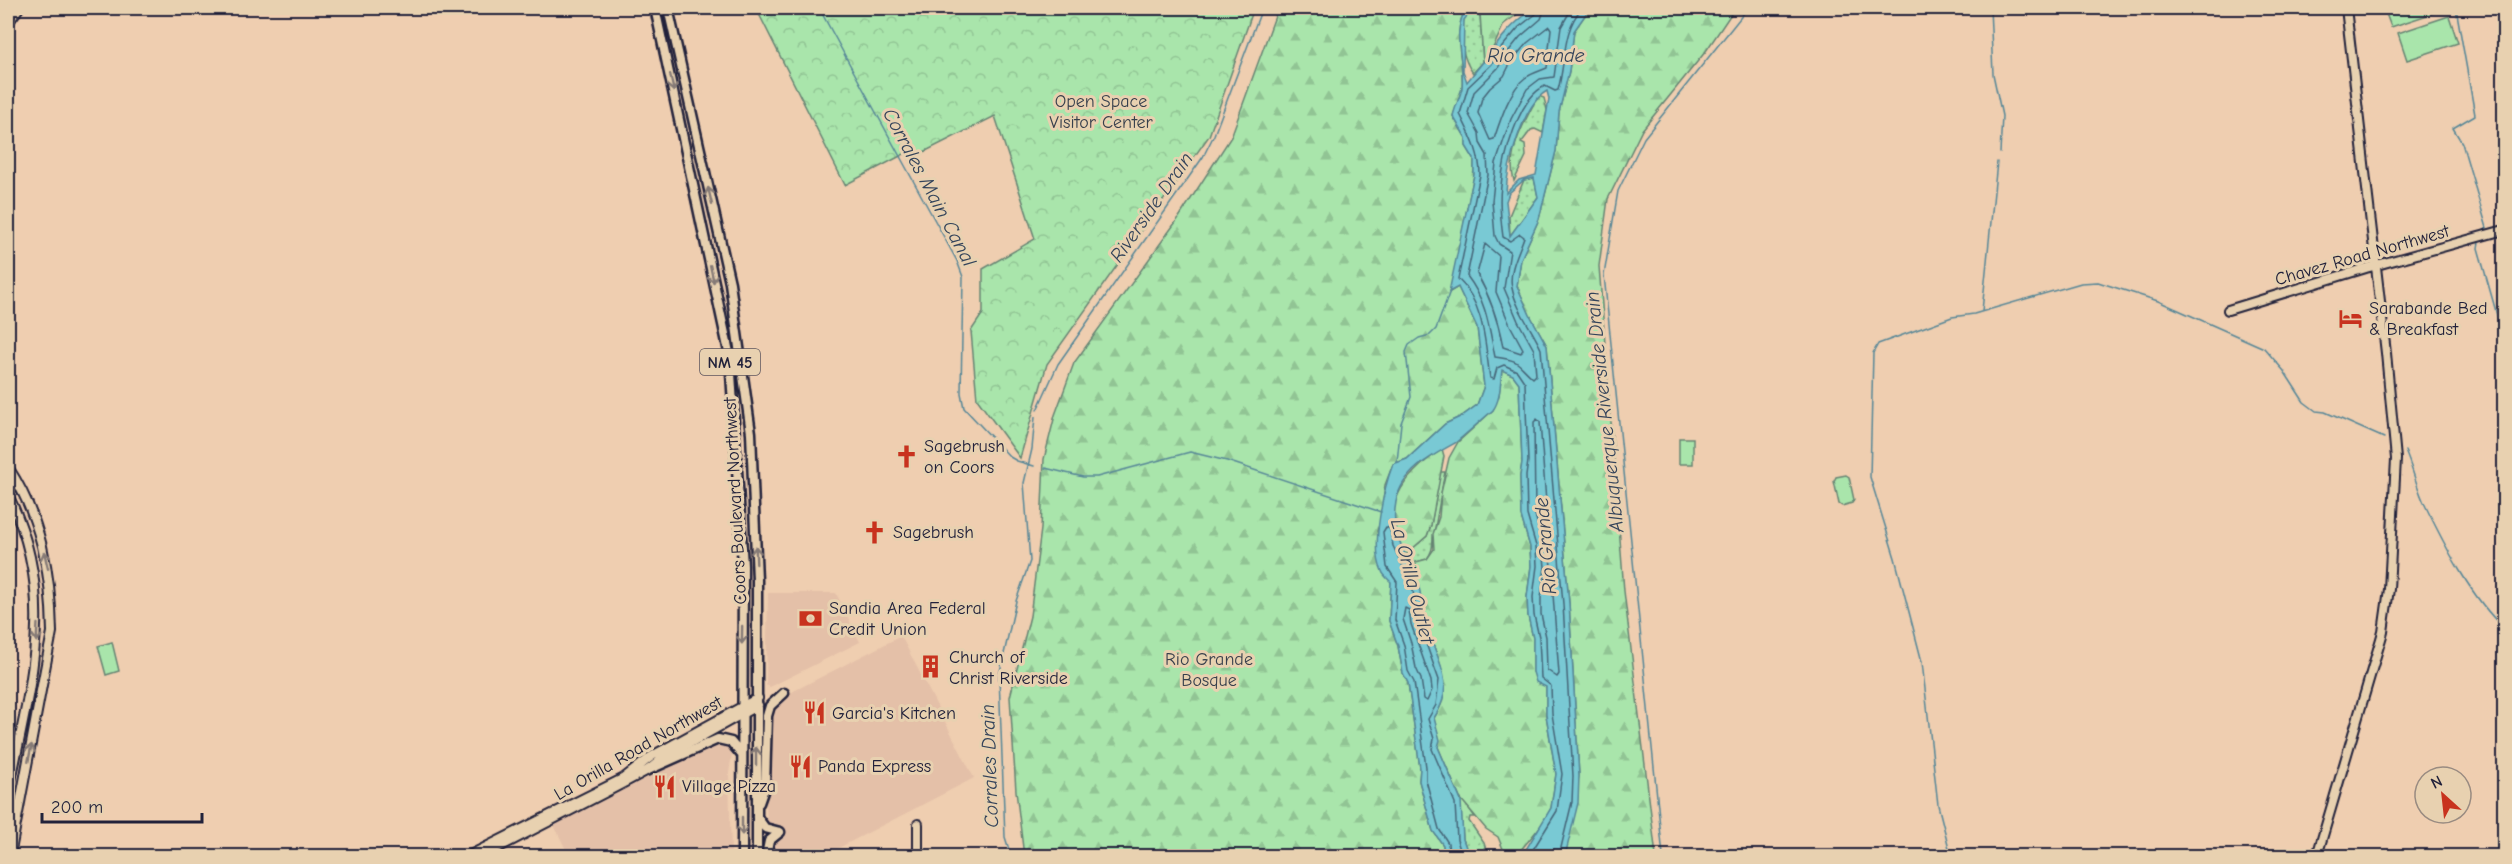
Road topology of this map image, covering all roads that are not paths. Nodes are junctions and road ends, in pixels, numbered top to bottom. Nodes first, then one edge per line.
1 (19, 8) edge
2 (655, 8) edge
3 (668, 8) edge
4 (2346, 8) edge
5 (8, 23) edge
6 (2505, 230) edge
7 (2376, 265) junction
8 (2228, 310) dead end
9 (8, 467) edge
10 (8, 495) edge
11 (783, 693) dead end
12 (758, 701) junction
13 (741, 710) junction
14 (741, 754) junction
15 (648, 770) junction
16 (8, 796) edge
17 (757, 814) junction
18 (918, 824) dead end
19 (9, 853) edge
20 (468, 856) edge
21 (482, 856) edge
22 (742, 856) edge
23 (757, 856) edge
24 (766, 856) edge
25 (918, 856) edge
26 (2317, 856) edge

1 - 5 street
2 -> 13 main road, Coors Boulevard Northwest / NM 45
12 -> 3 main road, Coors Boulevard Northwest / NM 45
4 - 7 street
6 - 7 street, Chavez Road Northwest
7 - 8 street, Chavez Road Northwest
7 - 26 street
19 -> 9 street
10 -> 16 street
11 - 17 main road
12 - 13 street, La Orilla Road Northwest
17 -> 12 main road, Coors Boulevard Northwest / NM 45
13 - 14 main road, Coors Boulevard Northwest / NM 45
13 - 15 street, La Orilla Road Northwest
13 - 20 street, La Orilla Road Northwest
14 - 15 main road
14 -> 22 main road, Coors Boulevard Northwest / NM 45
15 - 21 street, La Orilla Road Northwest
17 - 23 main road, Coors Boulevard Northwest / NM 45
17 - 24 main road
18 - 25 street

